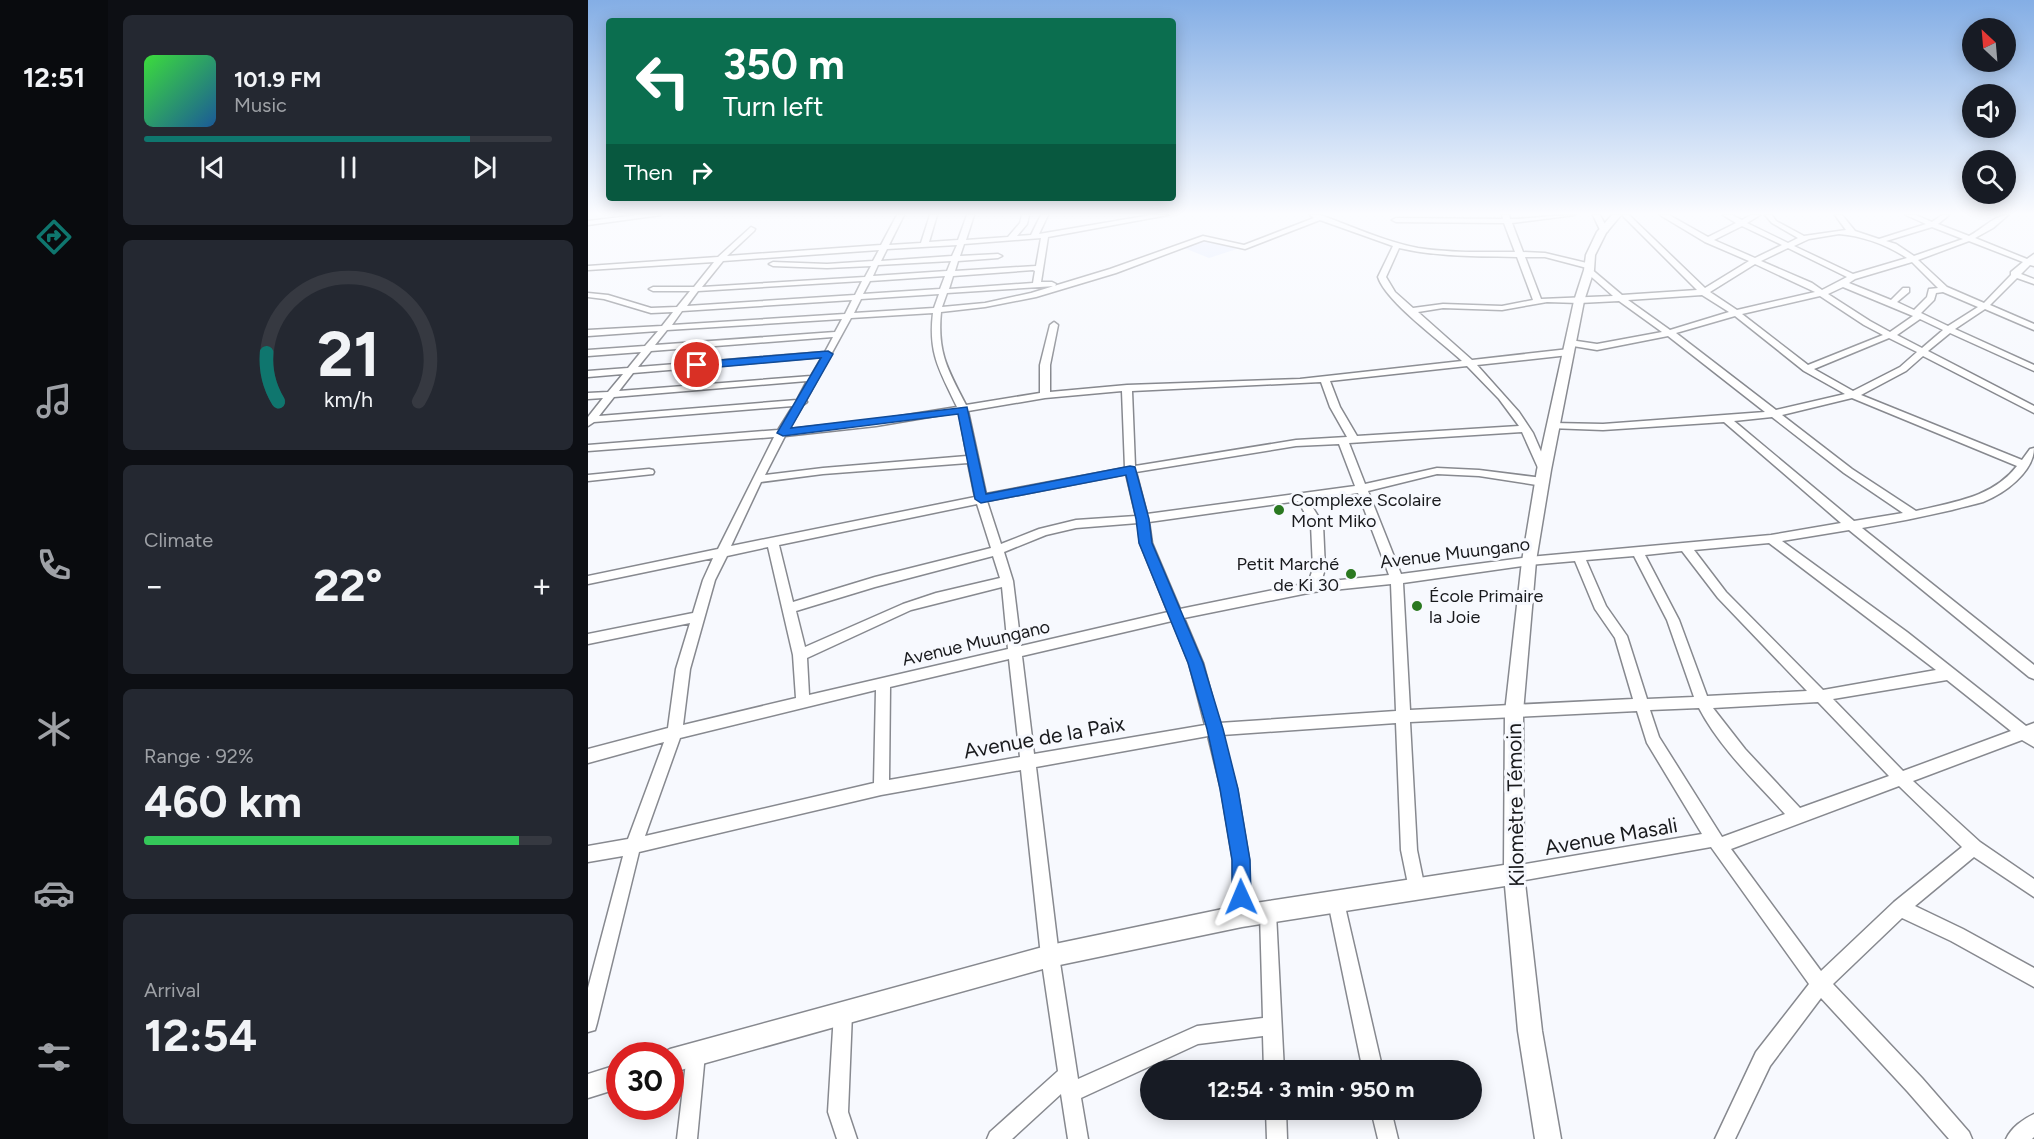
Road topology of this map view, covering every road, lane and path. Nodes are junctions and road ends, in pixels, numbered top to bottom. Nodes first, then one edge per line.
1 (713, 268) edge
2 (873, 268) edge
3 (952, 268) edge
4 (994, 268) edge
5 (1115, 268) edge
6 (1387, 268) edge
7 (1525, 268) edge
8 (1589, 268) joint
9 (1680, 268) edge
10 (1742, 268) edge
11 (1769, 268) edge
12 (1835, 268) edge
13 (1878, 268) edge
14 (1922, 268) edge
15 (2022, 268) edge
16 (1039, 270) joint
17 (993, 271) junction
18 (950, 274) junction
19 (2014, 274) junction
20 (1852, 276) junction
21 (867, 279) junction
22 (2034, 282) edge
23 (1071, 283) junction
24 (1843, 284) junction
25 (1037, 285) junction
26 (698, 288) junction
27 (990, 288) junction
28 (653, 289) dead end
29 (1944, 289) junction
30 (1906, 290) dead end
31 (944, 291) junction
32 (1704, 292) junction
33 (1822, 293) junction
34 (588, 295) edge
35 (859, 296) junction
36 (1619, 297) junction
37 (1579, 301) junction
38 (1538, 302) junction
39 (1892, 303) junction
40 (985, 305) junction
41 (1984, 306) junction
42 (681, 309) junction
43 (937, 310) junction
44 (1411, 311) junction
45 (1736, 313) junction
46 (850, 315) junction
47 (1917, 315) junction
48 (1054, 325) dead end
49 (2034, 327) edge
50 (664, 328) junction
51 (1949, 329) junction
52 (588, 333) edge
53 (1668, 333) junction
54 (839, 334) junction
55 (1888, 335) junction
56 (648, 348) junction
57 (1569, 348) junction
58 (1923, 352) junction
59 (588, 353) edge
60 (828, 354) junction
61 (1468, 361) junction
62 (2034, 368) edge
63 (1807, 369) junction
64 (630, 370) junction
65 (588, 374) edge
66 (815, 378) junction
67 (1324, 379) junction
68 (1127, 388) junction
69 (611, 394) junction
70 (1045, 395) junction
71 (1853, 395) junction
72 (588, 396) edge
73 (802, 402) junction
74 (963, 410) junction
75 (2034, 410) edge
76 (1773, 414) junction
77 (1726, 419) junction
78 (589, 421) edge
79 (1553, 426) junction
80 (1525, 429) junction
81 (783, 433) junction
82 (1348, 439) junction
83 (588, 448) edge
84 (2034, 451) edge
85 (974, 459) junction
86 (2022, 464) junction
87 (1130, 470) junction
88 (649, 472) dead end
89 (1544, 476) junction
90 (588, 478) edge
91 (758, 479) junction
92 (1360, 489) junction
93 (1302, 497) junction
94 (981, 499) junction
95 (1914, 515) junction
96 (1143, 519) junction
97 (1852, 526) junction
98 (1771, 539) junction
99 (773, 543) junction
100 (1686, 549) junction
101 (996, 551) junction
102 (724, 552) junction
103 (1638, 553) junction
104 (1579, 557) junction
105 (1529, 561) junction
106 (1397, 579) junction
107 (588, 580) edge
108 (1007, 581) junction
109 (1313, 587) junction
110 (788, 608) junction
111 (1176, 615) junction
112 (696, 617) junction
113 (588, 639) edge
114 (1017, 652) junction
115 (800, 655) junction
116 (2034, 673) edge
117 (1947, 674) junction
118 (883, 683) junction
119 (1820, 696) junction
120 (803, 702) junction
121 (1703, 703) junction
122 (1641, 706) junction
123 (1514, 712) junction
124 (1404, 716) junction
125 (1215, 729) junction
126 (675, 733) junction
127 (2031, 735) edge
128 (588, 756) edge
129 (1027, 762) junction
130 (1900, 779) junction
131 (881, 788) junction
132 (1797, 817) junction
133 (1717, 842) junction
134 (633, 846) junction
135 (1974, 847) junction
136 (588, 854) edge
137 (1514, 874) junction
138 (1417, 889) junction
139 (2034, 890) edge
140 (1336, 902) junction
141 (1900, 908) junction
142 (1268, 913) junction
143 (1242, 916) junction
144 (1050, 956) junction
145 (2034, 978) edge
146 (1820, 984) junction
147 (843, 1013) junction
148 (588, 1023) edge
149 (1273, 1026) junction
150 (696, 1054) junction
151 (684, 1057) edge
152 (1274, 1060) edge
153 (1371, 1060) edge
154 (606, 1080) edge
155 (1070, 1083) junction
156 (588, 1086) edge
157 (1276, 1120) edge
158 (1383, 1120) edge
159 (2034, 1124) edge
160 (687, 1139) edge
161 (847, 1139) edge
162 (997, 1139) edge
163 (1078, 1139) edge
164 (1277, 1139) edge
165 (1388, 1139) edge
166 (1548, 1139) edge
167 (1725, 1139) edge
168 (1962, 1139) edge
169 (2016, 1139) edge

1 - 26 street
2 - 21 street
3 - 18 street
4 - 17 street
5 - 23 street
6 - 44 street
7 - 38 street
8 - 36 street
8 - 37 main road, Kilomètre Témoin
9 - 32 street
10 - 32 street
11 - 33 street
12 - 20 street
13 - 20 street
14 - 29 street
15 - 19 street
16 - 17 street
16 - 25 street
17 - 18 street
17 - 27 street
18 - 21 street
18 - 31 street
19 - 22 street
19 - 41 street
20 - 24 street
21 - 26 street
21 - 35 street
23 - 25 street
23 - 40 street
24 - 33 street
24 - 39 street
25 - 27 street
26 - 28 street
26 - 42 street
27 - 31 street
27 - 40 street
29 - 41 street
29 - 47 street
30 - 39 street
31 - 35 street
31 - 43 street
32 - 36 street
32 - 45 street
33 - 45 street
33 - 55 street
34 - 42 street
35 - 42 street
35 - 46 street
36 - 37 street
36 - 53 street
37 - 38 street
37 - 57 main road, Kilomètre Témoin
38 - 44 street
39 - 47 street
40 - 43 street
41 - 49 street
41 - 51 street
42 - 50 street
43 - 46 street
43 - 74 street
44 - 61 street
45 - 53 street
45 - 63 street
46 - 50 street
46 - 54 street
47 - 51 street
47 - 55 street
48 - 70 street
50 - 52 street
50 - 56 street
51 - 58 street
51 - 62 street
53 - 57 street
53 - 76 street
54 - 56 street
54 - 60 street
55 - 58 street
55 - 63 street
56 - 59 street
56 - 64 street
57 - 61 street
57 - 79 main road, Kilomètre Témoin
58 - 71 street
58 - 75 street
60 - 64 street
60 - 66 street
61 - 67 street
61 - 80 street
63 - 71 street
64 - 65 street
64 - 69 street
66 - 69 street
66 - 73 street
67 - 68 street
67 - 82 street
68 - 70 street
68 - 87 street
69 - 72 street
69 - 78 street
70 - 74 street
71 - 76 street
71 - 86 street
73 - 78 street
73 - 81 street
74 - 81 street
74 - 85 street
76 - 77 street
76 - 95 street
77 - 79 street
77 - 97 street
79 - 89 main road, Kilomètre Témoin
80 - 82 street
80 - 89 street
81 - 83 street
81 - 91 street
82 - 87 street
82 - 92 street
84 - 86 street, Avenue Muungano
85 - 91 street
85 - 94 street
86 - 95 street, Avenue Muungano
87 - 94 street
87 - 96 street
88 - 90 street
89 - 92 street
89 - 105 main road, Kilomètre Témoin
91 - 102 street
92 - 93 street
92 - 106 street
93 - 96 street
93 - 109 street
94 - 99 street
94 - 101 street
95 - 97 street, Avenue Muungano
96 - 101 street
96 - 111 street
97 - 98 street, Avenue Muungano
97 - 116 street
98 - 100 street, Avenue Muungano
98 - 117 street
99 - 102 street
99 - 110 street
100 - 103 street, Avenue Muungano
100 - 119 street
101 - 108 street
101 - 110 street
102 - 107 street
102 - 112 street
103 - 104 street, Avenue Muungano
103 - 121 street
104 - 105 street, Avenue Muungano
104 - 122 street
105 - 106 street, Avenue Muungano
105 - 123 main road, Kilomètre Témoin
106 - 109 street, Avenue Muungano
106 - 124 street
108 - 114 street
108 - 115 street
109 - 111 street, Avenue Muungano
110 - 115 street
111 - 114 street, Avenue Muungano
111 - 125 street
112 - 113 street
112 - 126 street
114 - 118 street, Avenue Muungano
114 - 129 street
115 - 120 street
117 - 119 street, Avenue de la Paix
117 - 127 street
118 - 120 street, Avenue Muungano
118 - 131 street
119 - 121 street, Avenue de la Paix
119 - 130 street
120 - 126 street, Avenue Muungano
121 - 122 street, Avenue de la Paix
121 - 132 street
122 - 123 street, Avenue de la Paix
122 - 133 street
123 - 124 street, Avenue de la Paix
123 - 137 main road, Kilomètre Témoin
124 - 125 street, Avenue de la Paix
124 - 138 street
125 - 129 street, Avenue de la Paix
125 - 143 street
126 - 128 street, Avenue Muungano
126 - 134 street
127 - 130 street, Avenue Masali
129 - 131 street, Avenue de la Paix
129 - 144 street
130 - 132 street, Avenue Masali
130 - 135 street
131 - 134 street, Avenue de la Paix
132 - 133 street, Avenue Masali
133 - 137 street, Avenue Masali
133 - 146 street
134 - 136 street, Avenue de la Paix
134 - 148 street
135 - 139 street
135 - 141 street
137 - 138 main road
137 - 166 main road, Kilomètre Témoin
138 - 140 main road
140 - 142 main road
140 - 153 street
141 - 145 street
141 - 146 street
142 - 143 main road
142 - 149 street
143 - 144 main road
144 - 147 main road
144 - 155 street
146 - 167 street
146 - 168 street
147 - 150 main road
147 - 161 street
149 - 152 street
149 - 155 street
150 - 151 main road
150 - 160 street
154 - 156 main road
155 - 162 street
155 - 163 street
157 - 164 street
158 - 165 street
159 - 169 street

